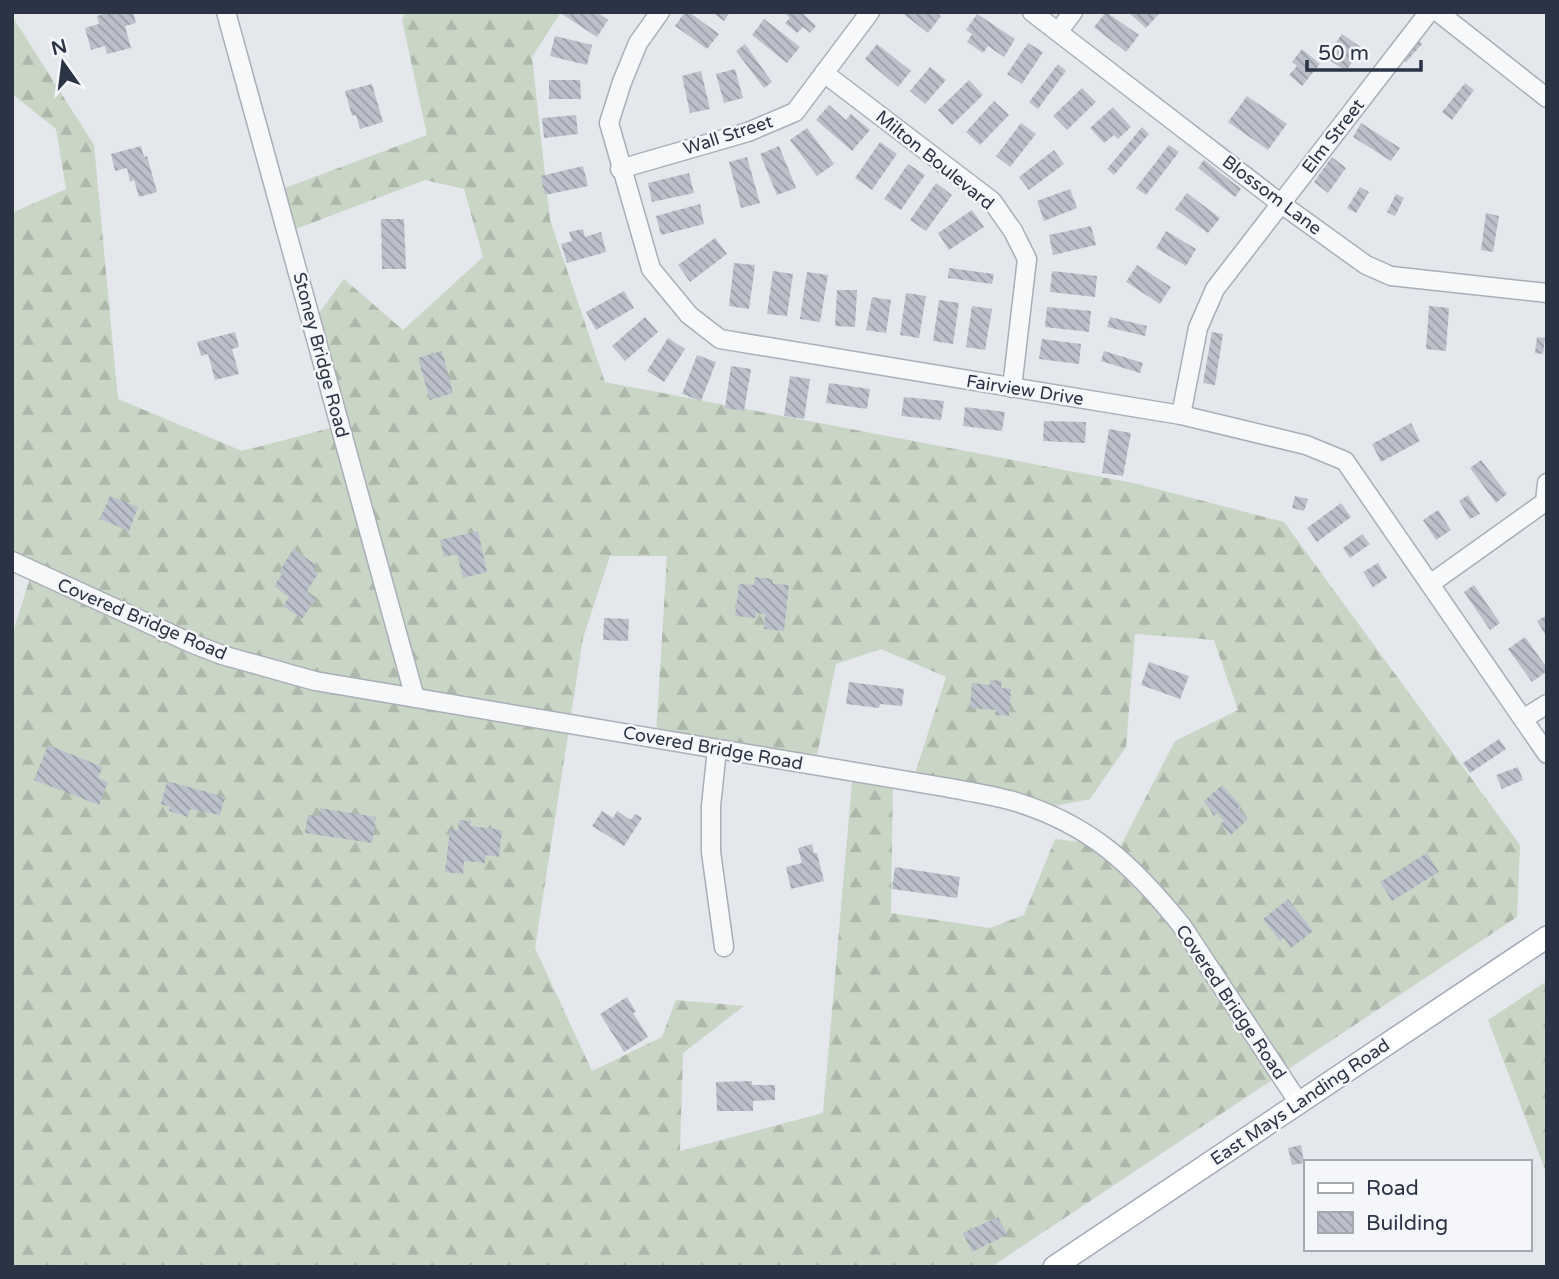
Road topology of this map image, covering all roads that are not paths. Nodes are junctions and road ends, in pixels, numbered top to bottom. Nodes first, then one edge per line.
1 (226, 12) edge
2 (660, 12) edge
3 (870, 12) edge
4 (1032, 12) edge
5 (1073, 12) edge
6 (1429, 12) edge
7 (1438, 12) edge
8 (1058, 32) junction
9 (824, 73) junction
10 (1547, 98) edge
11 (621, 169) junction
12 (1280, 203) junction
13 (1547, 293) edge
14 (1012, 388) junction
15 (1181, 415) junction
16 (1547, 483) edge
17 (12, 561) edge
18 (1430, 584) junction
19 (415, 698) junction
20 (1547, 704) edge
21 (1523, 719) junction
22 (717, 748) junction
23 (1547, 754) edge
24 (1547, 937) edge
25 (724, 947) dead end
26 (1298, 1103) junction
27 (1054, 1267) edge

1 - 19 street, Stoney Bridge Road
2 - 11 street, Fairview Drive
3 - 9 street, Wall Street
4 - 8 street, Blossom Lane
5 - 8 street
6 - 12 street, Elm Street
7 - 10 street
8 - 12 street, Blossom Lane
9 - 11 street, Wall Street
9 - 14 street, Milton Boulevard
11 - 14 street, Fairview Drive
12 - 13 street, Blossom Lane
12 - 15 street, Elm Street
14 - 15 street, Fairview Drive
15 - 18 street, Fairview Drive
16 - 18 street
17 - 19 street, Covered Bridge Road
18 - 21 street, Fairview Drive
19 - 22 street, Covered Bridge Road
20 - 21 street
21 - 23 street, Fairview Drive
22 - 25 street
22 - 26 street, Covered Bridge Road
24 - 26 main road, East Mays Landing Road
26 - 27 main road, East Mays Landing Road

